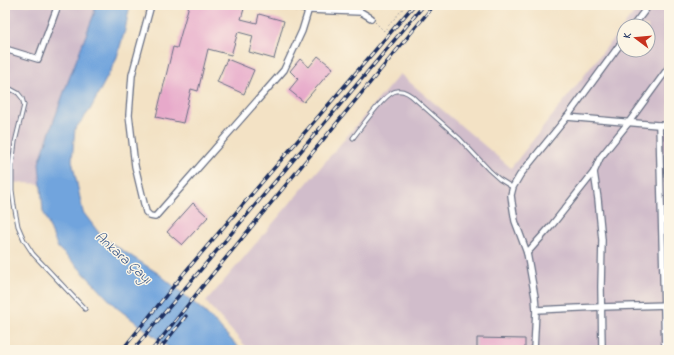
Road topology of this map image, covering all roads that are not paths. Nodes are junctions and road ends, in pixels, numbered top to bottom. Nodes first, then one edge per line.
1 (58, 5) edge
2 (151, 5) edge
3 (286, 5) edge
4 (649, 5) edge
5 (309, 7) edge
6 (371, 18) road end
7 (639, 18) edge
8 (5, 49) edge
9 (616, 50) edge
10 (669, 67) edge
11 (5, 86) edge
12 (567, 117) junction
13 (629, 122) junction
14 (659, 125) junction
15 (669, 126) edge
16 (353, 138) dead end
17 (594, 172) junction
18 (513, 187) junction
19 (527, 253) junction
20 (666, 305) edge
21 (601, 307) junction
22 (86, 309) dead end
23 (536, 310) junction
24 (534, 350) edge
25 (602, 350) edge
26 (665, 350) edge

1 - 8 street
2 - 5 street
3 - 5 street
4 - 7 street
5 - 6 street
9 - 12 street
10 - 13 street
11 - 22 lane
12 - 13 street
12 - 18 street
13 - 14 street
13 - 17 street
14 - 15 street
14 - 20 street
16 - 18 lane
17 - 19 street
17 - 21 street
18 - 19 street
19 - 23 street
20 - 21 street
20 - 26 street
21 - 23 street
21 - 25 street
23 - 24 street

